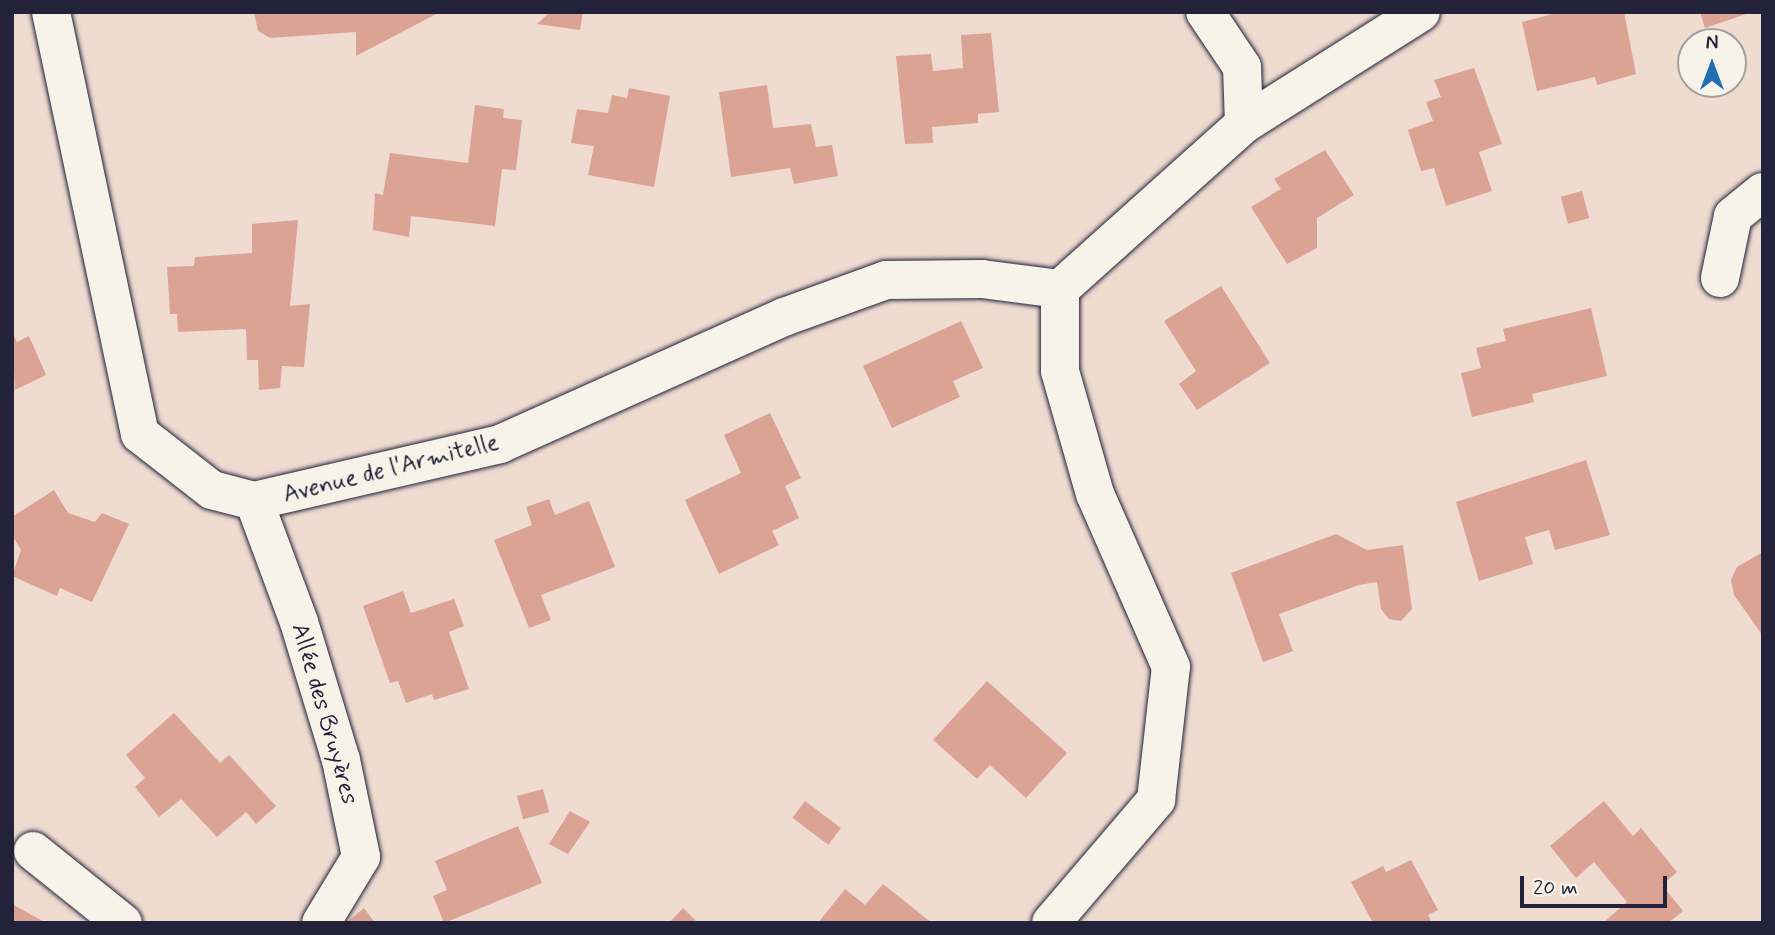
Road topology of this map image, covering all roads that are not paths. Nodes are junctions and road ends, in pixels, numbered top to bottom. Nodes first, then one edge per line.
1 (51, 12) edge
2 (1205, 12) edge
3 (1421, 12) edge
4 (1244, 124) junction
5 (1763, 192) edge
6 (1720, 278) dead end
7 (1060, 289) junction
8 (254, 501) junction
9 (33, 852) dead end
10 (123, 923) edge
11 (321, 923) edge
12 (1051, 923) edge

1 - 8 street, Avenue de l'Armitelle
2 - 4 street
3 - 4 street
4 - 7 street
5 - 6 street
7 - 8 street, Avenue de l'Armitelle
7 - 12 street
8 - 11 street, Allée des Bruyères
9 - 10 street

